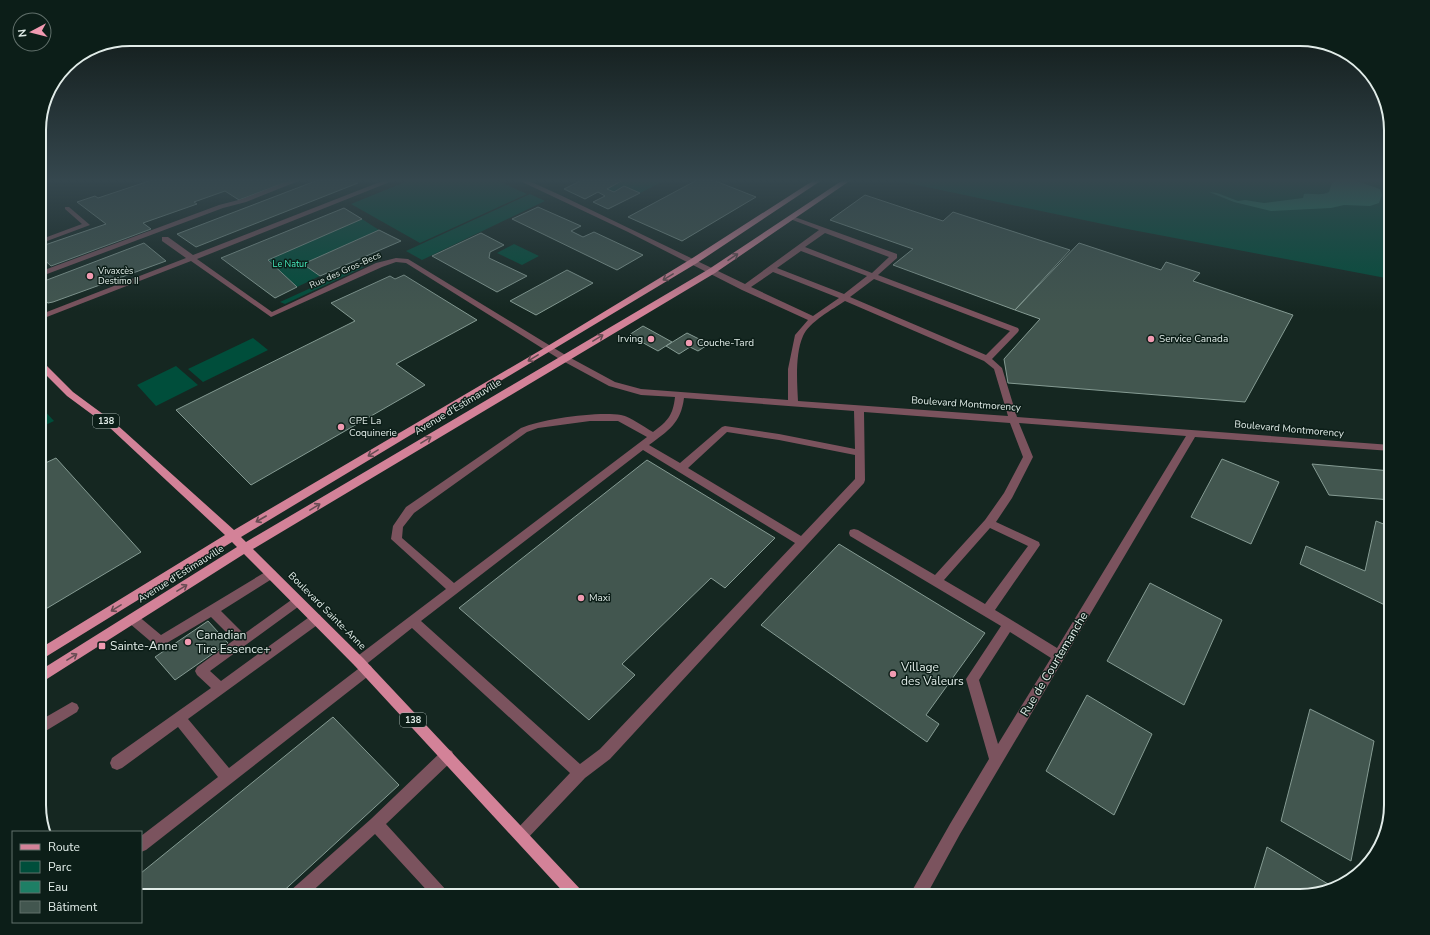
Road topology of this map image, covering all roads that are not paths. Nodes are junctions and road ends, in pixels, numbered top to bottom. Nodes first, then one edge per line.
1 (85, 224) edge
2 (174, 224) edge
3 (281, 224) edge
4 (616, 224) edge
5 (752, 224) edge
6 (783, 224) edge
7 (807, 224) edge
8 (824, 230) junction
9 (165, 239) dead end
10 (46, 240) edge
11 (800, 248) junction
12 (194, 258) junction
13 (694, 261) junction
14 (772, 269) junction
15 (712, 271) junction
16 (46, 272) edge
17 (874, 275) junction
18 (744, 288) junction
19 (846, 298) junction
20 (46, 315) edge
21 (813, 319) junction
22 (549, 349) junction
23 (564, 358) junction
24 (987, 359) junction
25 (46, 370) edge
26 (680, 395) junction
27 (793, 403) junction
28 (859, 408) junction
29 (1013, 419) junction
30 (1193, 432) junction
31 (653, 436) junction
32 (642, 445) junction
33 (1384, 447) edge
34 (860, 453) junction
35 (681, 468) junction
36 (989, 522) junction
37 (854, 533) dead end
38 (232, 536) junction
39 (803, 542) junction
40 (245, 548) junction
41 (271, 574) junction
42 (936, 581) junction
43 (454, 589) junction
44 (298, 601) junction
45 (212, 610) junction
46 (987, 610) junction
47 (133, 619) junction
48 (316, 619) junction
49 (413, 621) junction
50 (1009, 624) junction
51 (242, 641) junction
52 (46, 652) edge
53 (1059, 656) junction
54 (363, 666) junction
55 (46, 674) edge
56 (220, 688) junction
57 (72, 708) dead end
58 (180, 718) junction
59 (46, 725) edge
60 (447, 756) junction
61 (996, 760) junction
62 (117, 763) dead end
63 (580, 772) junction
64 (228, 778) junction
65 (376, 824) junction
66 (521, 836) junction
67 (142, 844) edge
68 (303, 889) edge
69 (436, 889) edge
70 (570, 889) edge
71 (921, 889) edge

1 - 10 street
2 - 16 street
3 - 12 street
4 - 13 street
5 - 13 main road, Avenue d'Estimauville
15 -> 6 main road, Avenue d'Estimauville
7 - 8 street
8 - 11 street
8 - 17 street
9 - 12 street
11 - 14 street
11 - 17 street
12 - 20 street
12 - 22 street, Rue des Gros-Becs
13 - 15 street
13 -> 22 main road, Avenue d'Estimauville
14 - 18 street
14 - 19 street
15 - 18 street
23 -> 15 main road, Avenue d'Estimauville
17 - 19 street
17 - 24 street
18 - 21 street
19 - 21 street
19 - 24 street
21 - 27 street
22 - 23 street, Boulevard Montmorency
22 -> 38 main road, Avenue d'Estimauville
23 - 26 street, Boulevard Montmorency
40 -> 23 main road, Avenue d'Estimauville
24 - 29 street
25 - 38 main road, Boulevard Sainte-Anne / 138
26 - 27 street, Boulevard Montmorency
26 - 31 street
27 - 28 street, Boulevard Montmorency
28 - 29 street, Boulevard Montmorency
28 - 34 street
29 - 30 street, Boulevard Montmorency
29 - 36 street
30 - 33 street, Boulevard Montmorency
30 - 53 street, Rue de Courtemanche
31 - 32 street
31 - 43 street
32 - 35 street
32 - 43 street
34 - 35 street
34 - 39 street
35 - 39 street
36 - 42 street
36 - 46 street
37 - 42 street
38 - 40 main road, Boulevard Sainte-Anne / 138
38 -> 52 main road, Avenue d'Estimauville
39 - 63 street
40 - 41 main road, Boulevard Sainte-Anne / 138
47 -> 40 main road, Avenue d'Estimauville
41 - 44 main road, Boulevard Sainte-Anne / 138
41 - 45 street
42 - 46 street
43 - 49 street
44 - 48 main road, Boulevard Sainte-Anne / 138
44 - 51 street
45 - 47 street
45 - 51 street
46 - 50 street
55 -> 47 main road, Avenue d'Estimauville
48 - 54 main road, Boulevard Sainte-Anne / 138
48 - 56 street
49 - 54 street
49 - 63 street
50 - 53 street
50 - 61 street
51 - 56 street
53 - 61 street, Rue de Courtemanche
54 - 60 main road, Boulevard Sainte-Anne / 138
54 - 64 street
56 - 58 street
57 - 59 street
58 - 62 street
58 - 64 street
60 - 65 street
60 - 66 main road, Boulevard Sainte-Anne / 138
61 - 71 street, Rue de Courtemanche
63 - 66 street
64 - 67 street
65 - 68 street
65 - 69 street
66 - 70 main road, Boulevard Sainte-Anne / 138

